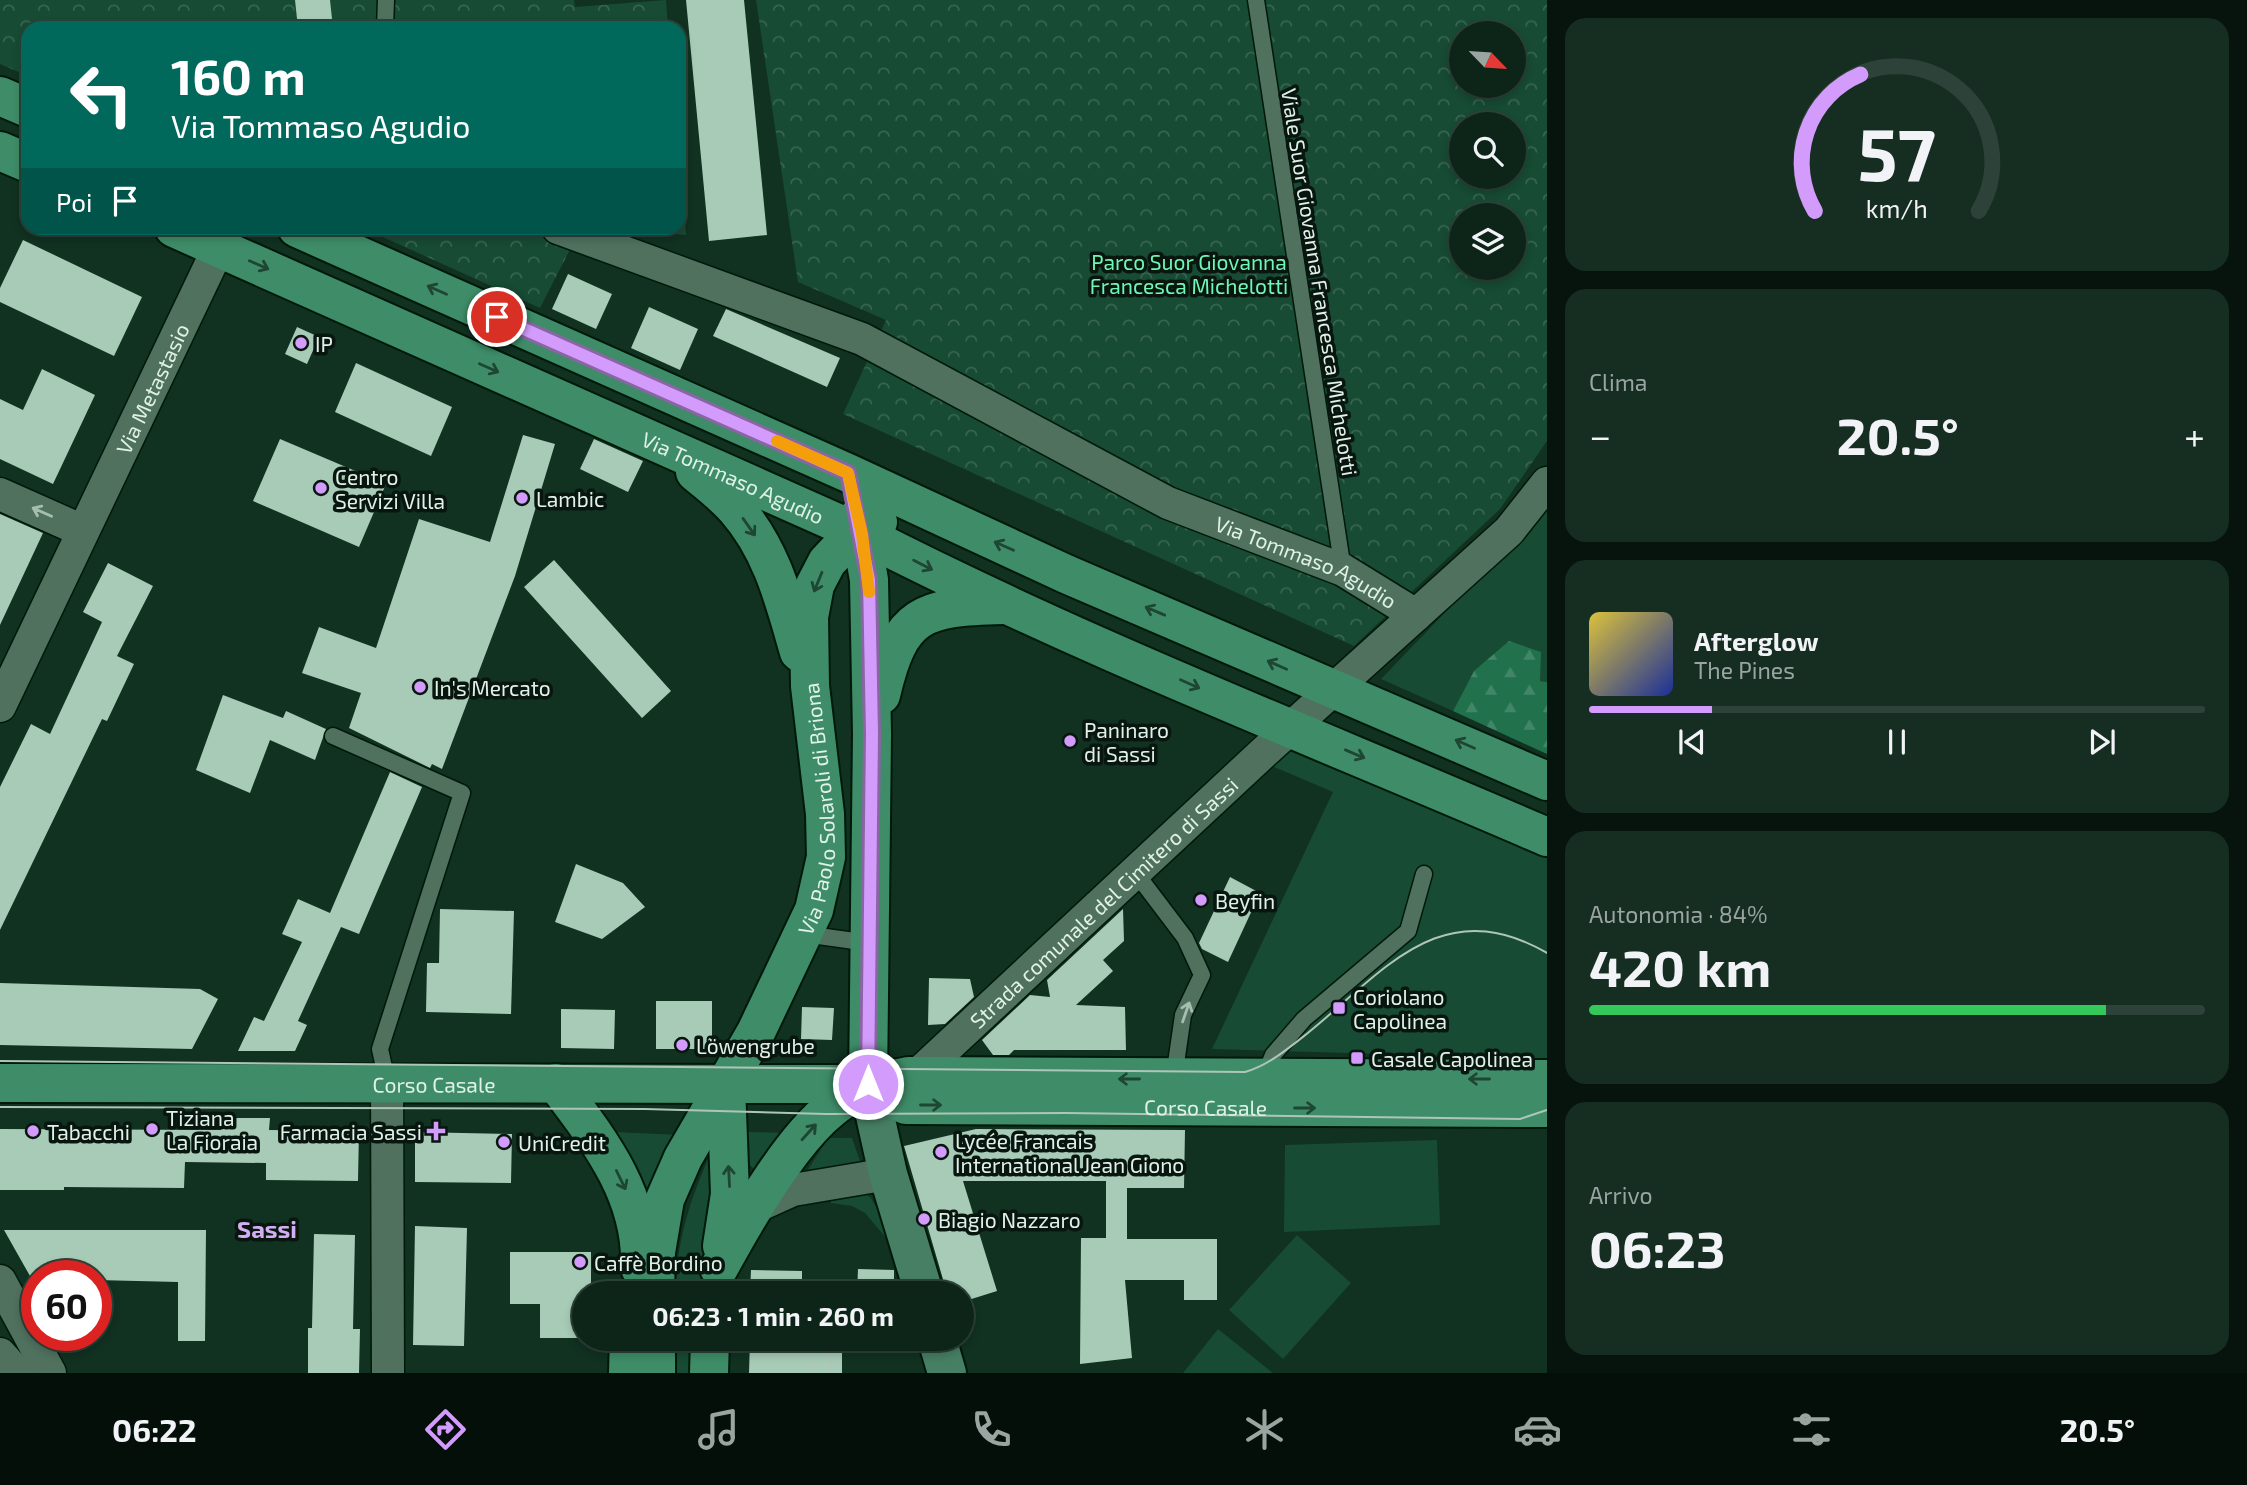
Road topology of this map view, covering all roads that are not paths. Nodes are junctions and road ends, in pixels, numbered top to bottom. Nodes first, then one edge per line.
1 (386, 0) edge
2 (1256, 0) edge
3 (385, 21) edge
4 (0, 96) edge
5 (21, 105) edge
6 (0, 151) edge
7 (21, 160) edge
8 (191, 235) edge
9 (313, 235) edge
10 (577, 235) edge
11 (219, 247) junction
12 (665, 446) junction
13 (848, 473) junction
14 (1547, 483) edge
15 (0, 494) edge
16 (924, 509) junction
17 (83, 531) junction
18 (862, 534) junction
19 (1343, 570) junction
20 (1009, 604) junction
21 (1416, 615) junction
22 (810, 686) junction
23 (1337, 688) junction
24 (0, 706) edge
25 (1292, 727) junction
26 (872, 734) junction
27 (333, 736) dead end
28 (1547, 781) edge
29 (1547, 837) edge
30 (1135, 872) junction
31 (1424, 874) dead end
32 (804, 934) junction
33 (869, 943) junction
34 (915, 1077) junction
35 (1174, 1079) junction
36 (1263, 1079) junction
37 (1547, 1079) edge
38 (387, 1081) junction
39 (0, 1083) edge
40 (555, 1083) junction
41 (868, 1084) junction
42 (726, 1085) junction
43 (1547, 1108) edge
44 (888, 1174) junction
45 (755, 1207) junction
46 (644, 1281) edge
47 (647, 1281) edge
48 (717, 1281) edge
49 (920, 1281) edge
50 (0, 1282) edge
51 (629, 1351) edge
52 (656, 1351) edge
53 (710, 1351) edge
54 (941, 1351) edge
55 (0, 1354) edge
56 (17, 1373) edge
57 (50, 1373) edge
58 (388, 1373) edge
59 (628, 1373) edge
60 (656, 1373) edge
61 (709, 1373) edge
62 (947, 1373) edge

1 - 3 lane
2 - 19 lane, Viale Suor Giovanna Francesca Michelotti
4 - 5 main road
6 - 7 main road
8 - 11 main road, Via Tommaso Agudio
13 -> 9 main road
10 - 19 street, Via Tommaso Agudio
11 -> 12 main road, Via Tommaso Agudio
11 - 17 street, Via Metastasio
12 - 18 main road, Via Tommaso Agudio
12 -> 22 main road
13 - 16 main road
13 - 18 main road
14 - 21 street
17 -> 15 street
16 - 18 main road, Via Paolo Solaroli di Briona
23 -> 16 main road
17 - 24 street, Via Metastasio
18 -> 20 main road, Via Tommaso Agudio
18 -> 22 main road, Via Paolo Solaroli di Briona
18 - 26 main road
19 - 21 street, Via Tommaso Agudio
20 -> 25 main road, Via Tommaso Agudio
20 - 26 main road
21 - 23 street, Via Tommaso Agudio
22 - 32 main road, Via Paolo Solaroli di Briona
23 - 25 street, Via Tommaso Agudio
28 -> 23 main road
25 -> 29 main road, Via Tommaso Agudio
25 - 30 street, Strada comunale del Cimitero di Sassi
26 - 33 main road
27 - 38 lane
30 - 34 street, Strada comunale del Cimitero di Sassi
35 -> 30 lane
31 - 36 lane
32 - 33 lane
32 - 42 main road, Via Paolo Solaroli di Briona
33 - 41 main road
35 -> 34 main road, Corso Casale
34 - 41 main road, Corso Casale
35 - 36 main road, Corso Casale
37 -> 36 main road, Corso Casale
38 - 39 main road, Corso Casale
38 - 40 main road, Corso Casale
38 - 58 street
40 - 42 main road, Corso Casale
40 -> 46 main road
41 - 42 main road, Corso Casale
41 -> 43 main road, Corso Casale
41 - 44 street
45 -> 41 main road
42 - 47 main road, Via Paolo Solaroli di Briona
48 -> 42 main road
44 - 45 street
44 - 49 street
45 - 48 main road
50 - 57 street
51 - 59 main road
52 - 60 main road
53 - 61 main road
54 - 62 street
55 - 56 street

